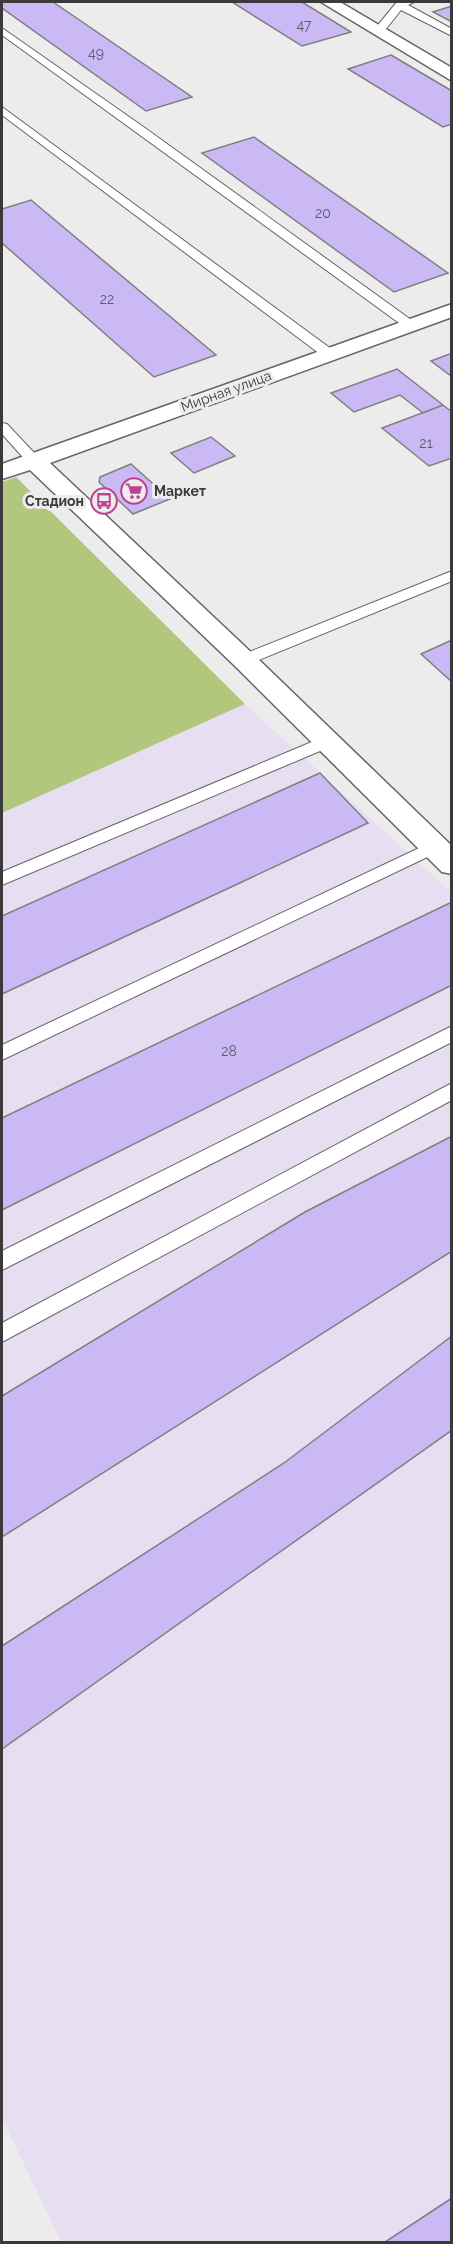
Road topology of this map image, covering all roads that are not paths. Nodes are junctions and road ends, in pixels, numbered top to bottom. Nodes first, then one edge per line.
1 (329, 2) edge
2 (405, 3) edge
3 (2, 31) edge
4 (378, 32) junction
5 (452, 33) edge
6 (452, 76) edge
7 (2, 110) edge
8 (452, 310) edge
9 (410, 325) junction
10 (329, 354) junction
11 (2, 428) edge
12 (34, 461) junction
13 (2, 472) edge
14 (452, 575) edge
15 (244, 660) junction
16 (326, 742) junction
17 (443, 856) edge
18 (2, 879) edge
19 (452, 1033) edge
20 (2, 1053) edge
21 (452, 1091) edge
22 (2, 1261) edge
23 (2, 1333) edge

1 - 4 street
2 - 4 lane
2 - 5 lane
3 - 9 lane
4 - 6 street
7 - 10 lane
8 - 9 street, Мирная улица
9 - 10 street, Мирная улица
10 - 12 street, Мирная улица
11 - 12 lane
12 - 13 street, Мирная улица
12 - 15 street
14 - 15 lane
15 - 16 street
16 - 17 street
16 - 18 lane
17 - 20 lane
19 - 22 lane
21 - 23 lane

